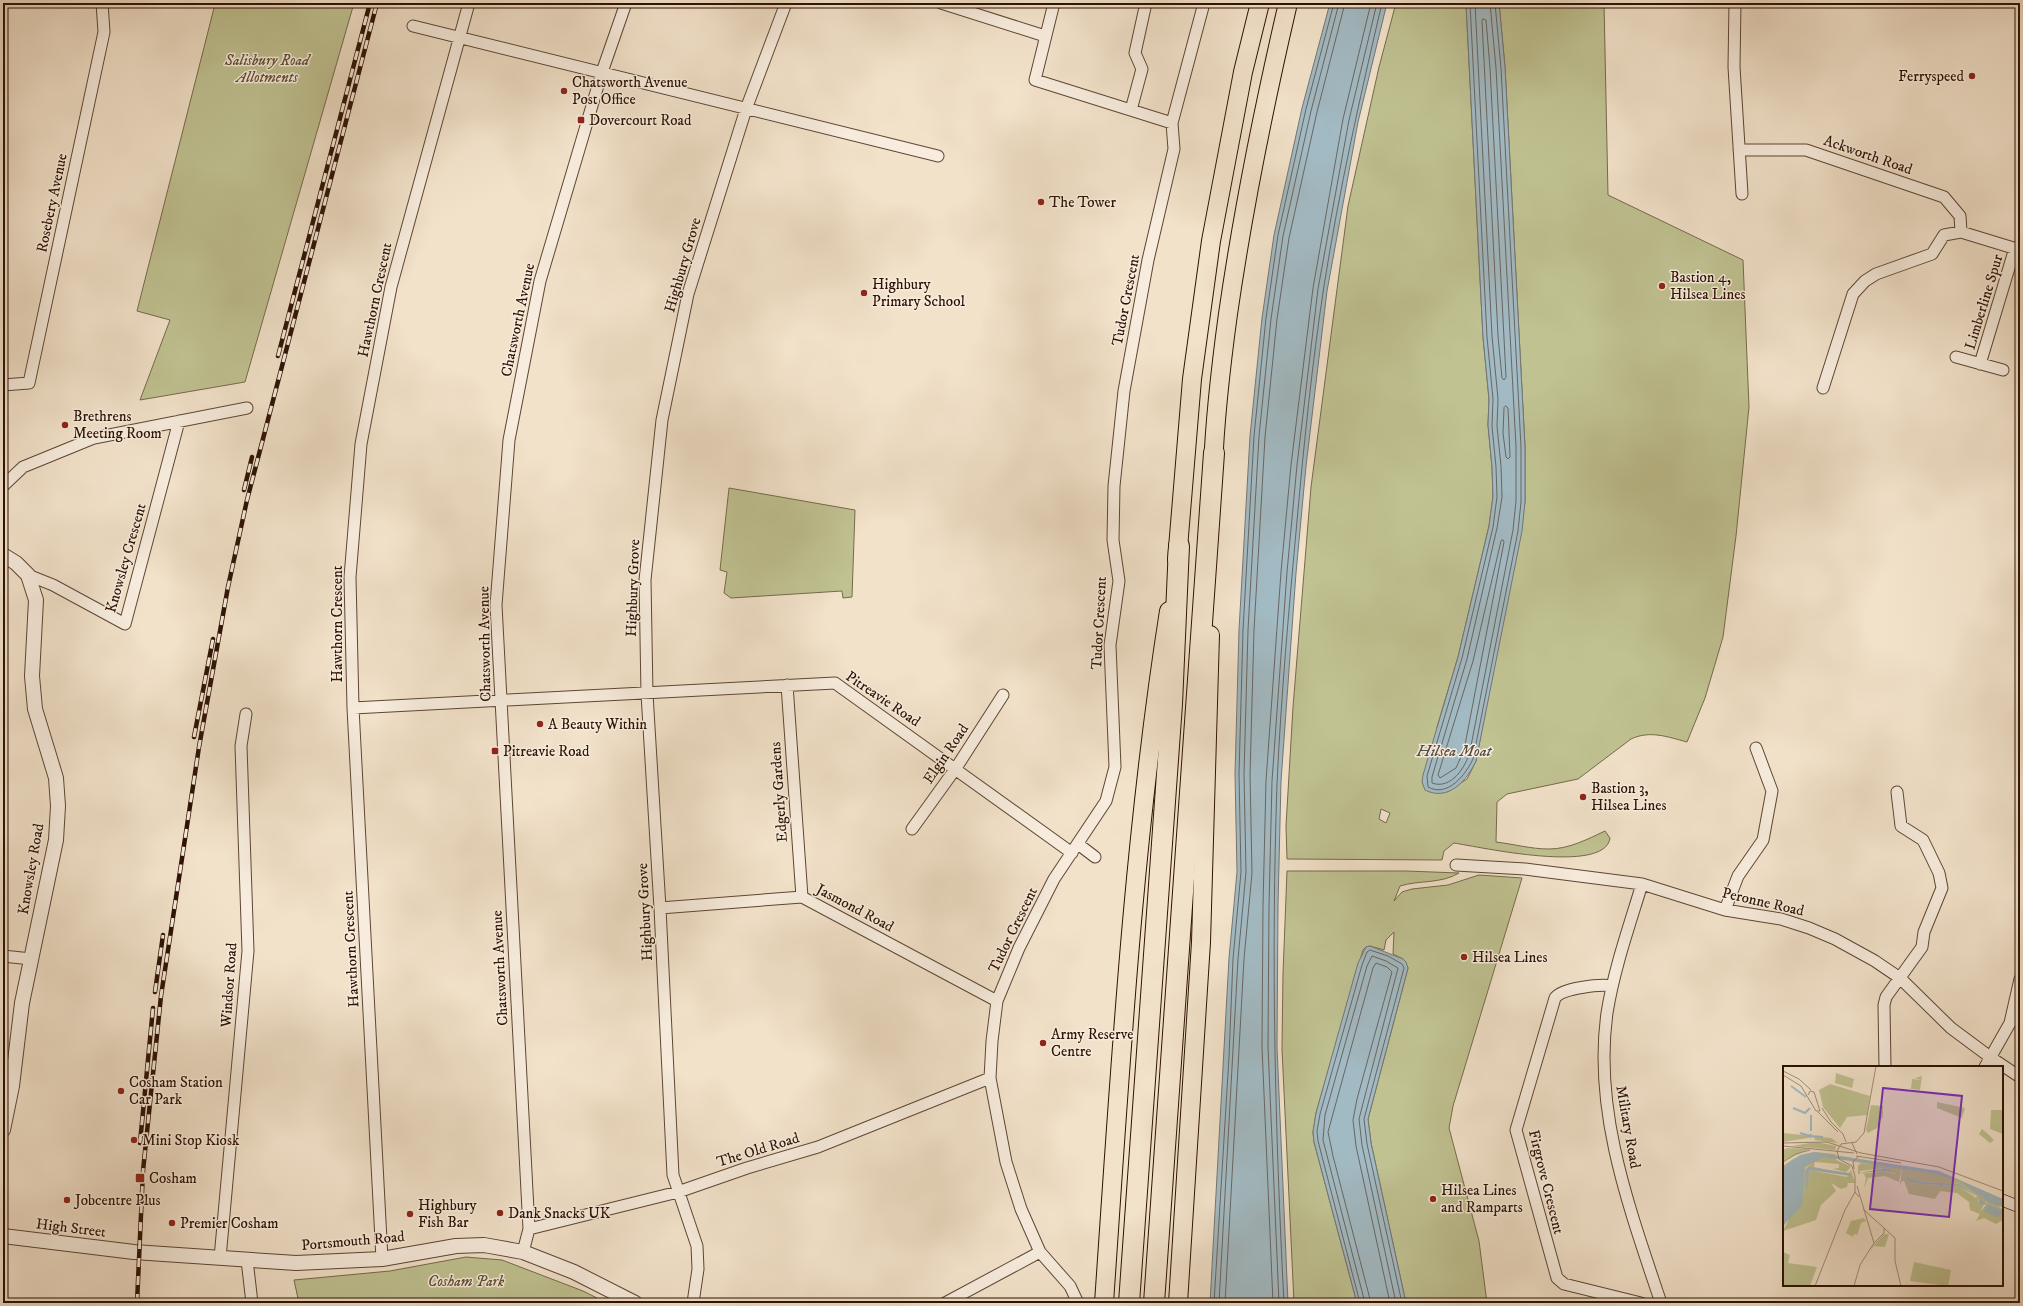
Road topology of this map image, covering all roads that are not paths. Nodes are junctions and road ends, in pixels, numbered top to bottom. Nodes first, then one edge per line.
1 (102, 3) edge
2 (469, 3) edge
3 (626, 3) edge
4 (786, 3) edge
5 (941, 3) edge
6 (1054, 3) edge
7 (1146, 3) edge
8 (1204, 3) edge
9 (1260, 3) edge
10 (1288, 3) edge
11 (1735, 3) edge
12 (413, 26) dead end
13 (1046, 36) junction
14 (458, 38) junction
15 (602, 72) junction
16 (746, 109) junction
17 (1131, 110) junction
18 (1172, 123) junction
19 (1740, 150) junction
20 (938, 156) dead end
21 (1742, 194) dead end
22 (1961, 232) junction
23 (2018, 249) edge
24 (1956, 357) dead end
25 (1980, 364) junction
26 (2002, 370) dead end
27 (3, 385) edge
28 (1823, 388) dead end
29 (246, 408) dead end
30 (179, 421) junction
31 (1214, 453) junction
32 (3, 486) edge
33 (1179, 546) junction
34 (3, 554) edge
35 (28, 575) junction
36 (787, 685) junction
37 (647, 694) junction
38 (1003, 696) dead end
39 (501, 702) junction
40 (352, 708) junction
41 (246, 714) dead end
42 (1756, 748) dead end
43 (956, 768) junction
44 (1897, 792) dead end
45 (912, 829) dead end
46 (1075, 848) junction
47 (1095, 857) dead end
48 (1456, 865) dead end
49 (1642, 884) junction
50 (802, 896) junction
51 (660, 908) junction
52 (1725, 910) junction
53 (3, 956) edge
54 (31, 959) junction
55 (1900, 978) junction
56 (2020, 979) edge
57 (1612, 986) junction
58 (997, 1001) junction
59 (1987, 1062) edge
60 (1885, 1066) edge
61 (2003, 1069) edge
62 (2020, 1077) edge
63 (990, 1078) junction
64 (3, 1130) edge
65 (678, 1192) junction
66 (2003, 1200) edge
67 (2020, 1207) edge
68 (528, 1229) junction
69 (3, 1236) edge
70 (134, 1252) joint
71 (523, 1252) junction
72 (1040, 1252) junction
73 (220, 1258) junction
74 (382, 1259) junction
75 (247, 1260) junction
76 (252, 1303) edge
77 (635, 1303) edge
78 (693, 1303) edge
79 (945, 1303) edge
80 (1078, 1303) edge
81 (1104, 1303) edge
82 (1129, 1303) edge
83 (1154, 1303) edge
84 (1178, 1303) edge
85 (1641, 1303) edge
86 (1661, 1303) edge

1 - 27 street, Rosebery Avenue
2 - 14 street, Hawthorn Crescent
3 - 15 street, Chatsworth Avenue
4 - 16 street, Highbury Grove
5 - 13 street
6 - 13 street
7 - 17 street
8 - 18 street, Tudor Crescent
9 - 33 highway
10 - 31 highway
11 - 19 street
12 - 14 street
13 - 17 street
14 - 15 street
14 - 40 street, Hawthorn Crescent
15 - 16 street
15 - 39 street, Chatsworth Avenue
16 - 20 street
16 - 37 street, Highbury Grove
17 - 18 street
18 - 46 street, Tudor Crescent
19 - 21 street
19 - 22 street, Ackworth Road
22 - 23 street, Limberline Spur
22 - 28 street
23 - 25 street, Limberline Spur
24 - 25 street, Limberline Spur
25 - 26 street, Limberline Spur
29 - 30 street
30 - 32 street
30 - 35 street, Knowsley Crescent
31 - 83 highway
31 - 84 highway
33 - 81 highway
33 - 82 highway
34 - 35 street, Knowsley Road
35 - 54 street, Knowsley Road
36 - 37 street, Pitreavie Road
36 - 43 street, Pitreavie Road
36 - 50 street, Edgerly Gardens
37 - 39 street, Pitreavie Road
37 - 51 street, Highbury Grove
38 - 43 street, Elgin Road
39 - 40 street, Pitreavie Road
39 - 68 street, Chatsworth Avenue
40 - 74 street, Hawthorn Crescent
41 - 73 street, Windsor Road
42 - 52 street
43 - 45 street, Elgin Road
43 - 46 street, Pitreavie Road
44 - 55 street
46 - 47 street
46 - 58 street, Tudor Crescent
48 - 49 street, Peronne Road
49 - 52 street, Peronne Road
49 - 57 street, Military Road
50 - 51 street, Jasmond Road
50 - 58 street, Jasmond Road
51 - 65 street, Highbury Grove
52 - 55 street, Peronne Road
53 - 54 street
54 - 64 street, Knowsley Road
55 - 59 street, Peronne Road
55 - 60 street
56 - 59 street
57 - 85 street, Firgrove Crescent
57 - 86 street, Military Road
58 - 63 street, Tudor Crescent
61 - 62 street, Peronne Road
63 - 65 street, The Old Road
63 - 72 street, Tudor Crescent
65 - 68 street, The Old Road
65 - 78 street, Highbury Grove
66 - 67 street
68 - 71 street, Chatsworth Avenue
69 - 70 street, High Street
70 - 73 street, Portsmouth Road
71 - 74 street, Portsmouth Road
71 - 77 street, Portsmouth Road
72 - 79 street
72 - 80 street, Tudor Crescent
73 - 75 street, Portsmouth Road
74 - 75 street, Portsmouth Road
75 - 76 street

